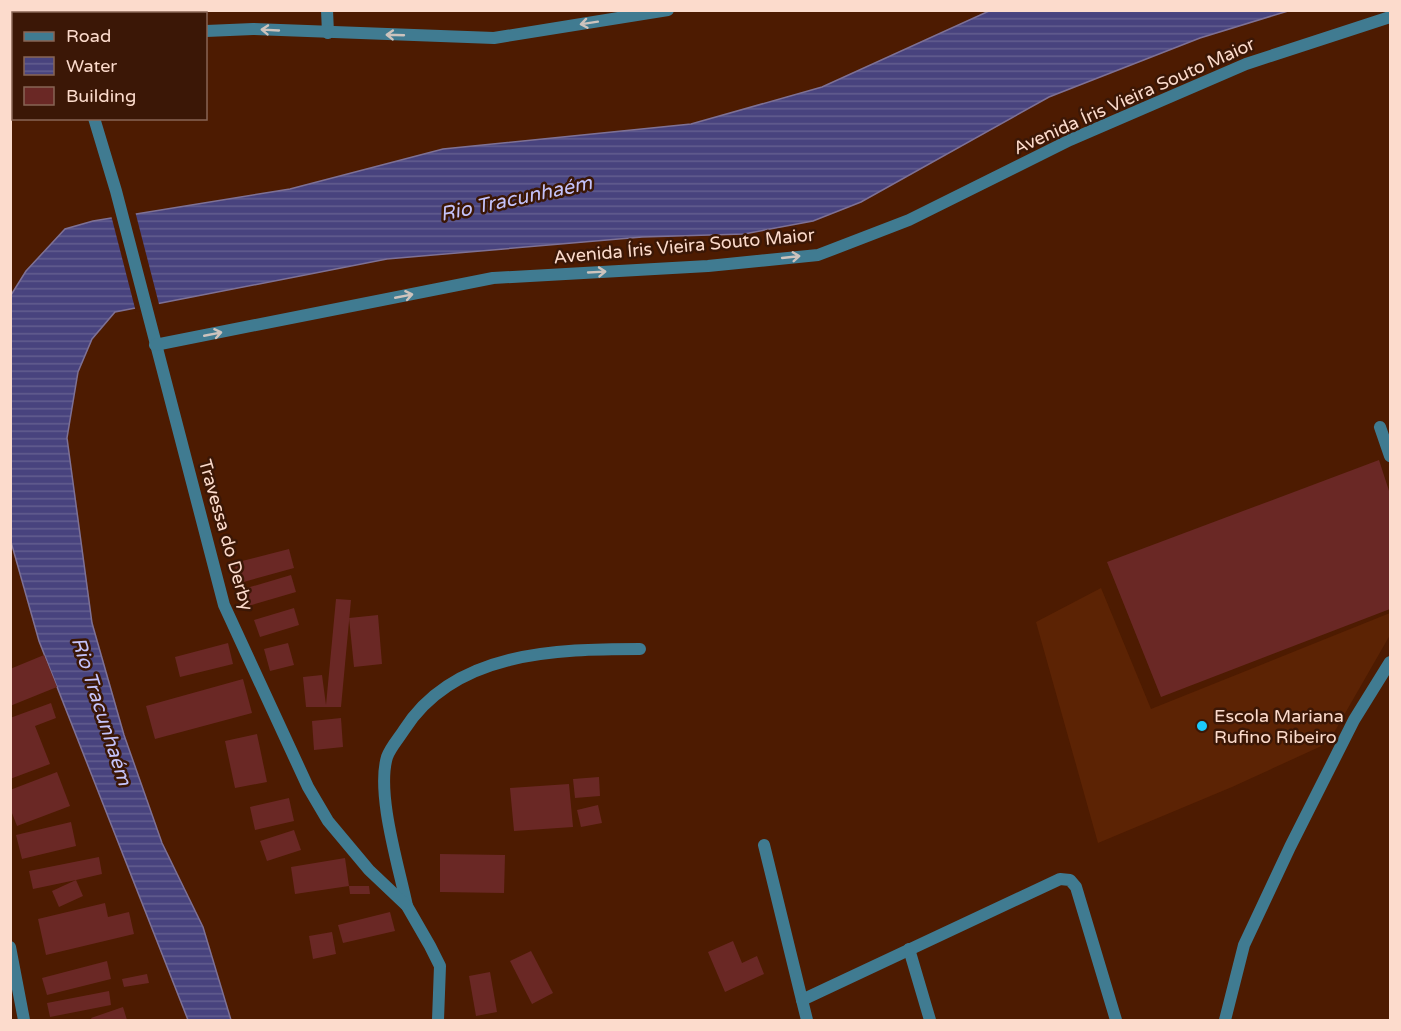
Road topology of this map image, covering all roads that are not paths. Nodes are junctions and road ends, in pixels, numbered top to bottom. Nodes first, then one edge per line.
1 (327, 10) edge
2 (668, 10) edge
3 (1390, 17) edge
4 (207, 31) edge
5 (328, 33) junction
6 (95, 120) edge
7 (155, 345) junction
8 (1380, 427) dead end
9 (1390, 456) edge
10 (640, 650) dead end
11 (1390, 662) edge
12 (764, 845) dead end
13 (407, 906) junction
14 (10, 947) edge
15 (909, 949) junction
16 (802, 999) junction
17 (24, 1020) edge
18 (438, 1020) edge
19 (807, 1020) edge
20 (930, 1020) edge
21 (1116, 1020) edge
22 (1225, 1020) edge

1 - 5 street
2 -> 5 street
7 -> 3 street, Avenida Íris Vieira Souto Maior
5 -> 4 street
6 - 7 street, Travessa do Derby
7 - 13 street, Travessa do Derby
8 - 9 street
10 - 13 street
11 - 22 street
12 - 16 street
13 - 18 street, Travessa do Derby
14 - 17 street
15 - 16 street
15 - 20 street
15 - 21 street
16 - 19 street

